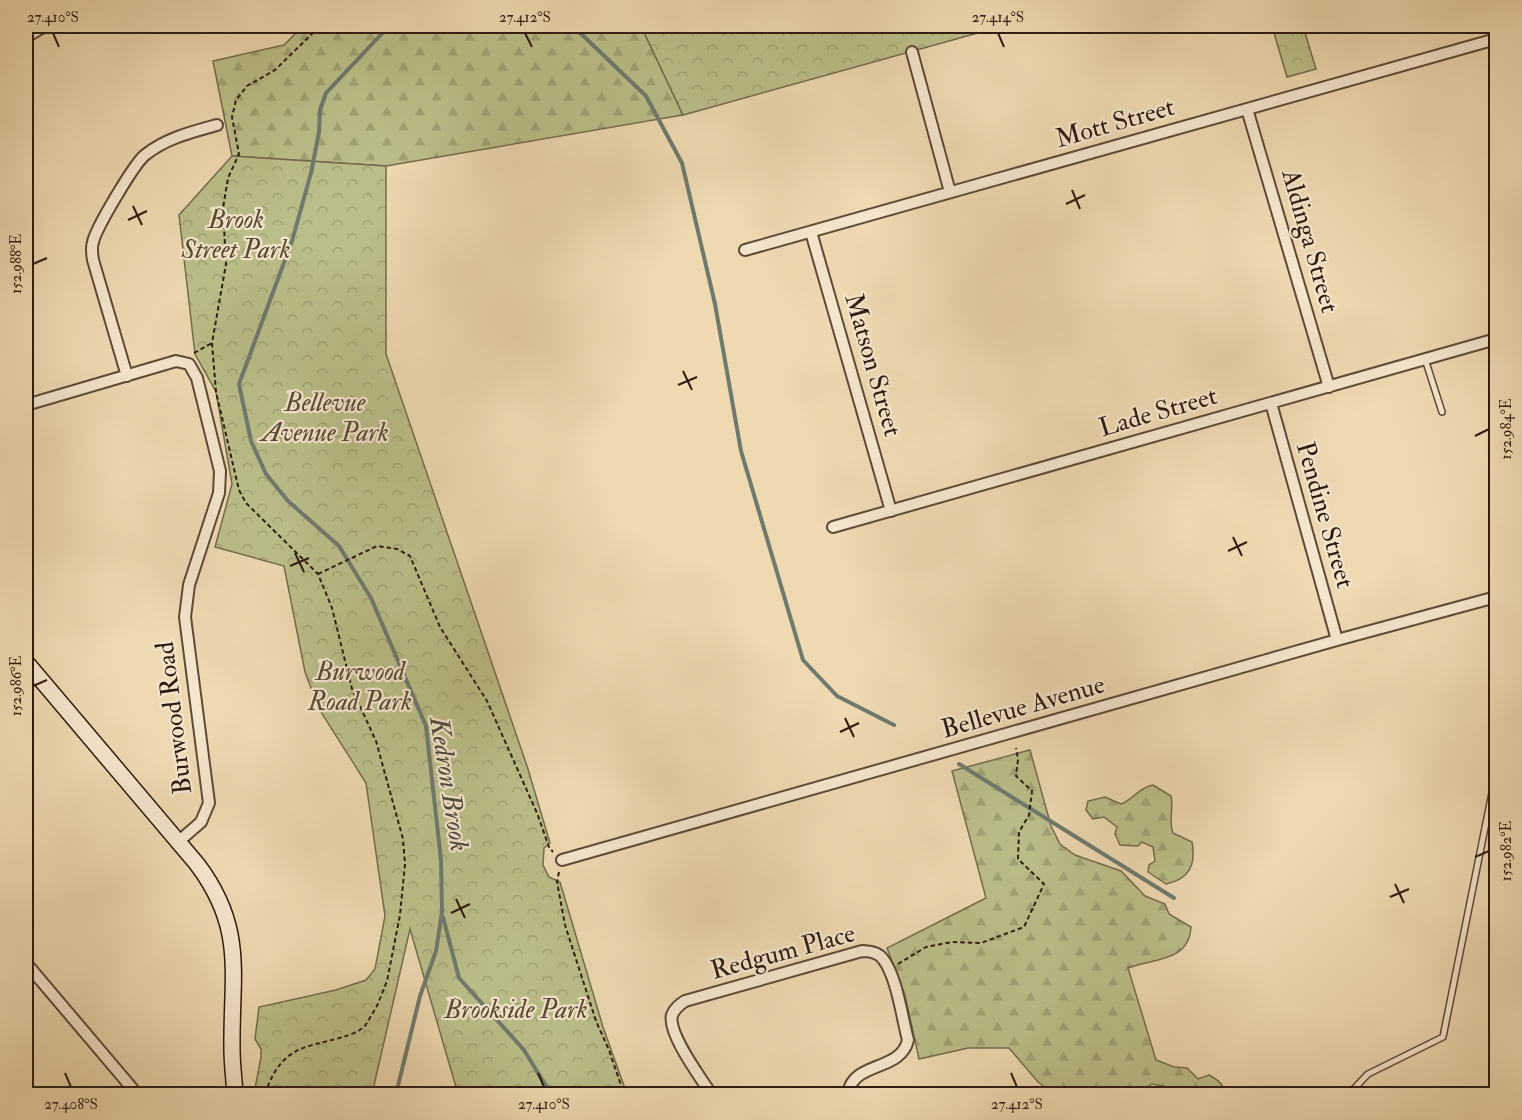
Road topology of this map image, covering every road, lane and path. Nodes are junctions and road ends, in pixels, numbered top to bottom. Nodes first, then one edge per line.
1 (45, 26) edge
2 (320, 26) edge
3 (26, 37) edge
4 (1497, 39) edge
5 (912, 52) dead end
6 (1247, 109) junction
7 (217, 125) dead end
8 (951, 192) junction
9 (811, 232) junction
10 (746, 250) dead end
11 (1497, 339) edge
12 (212, 343) junction
13 (1425, 359) junction
14 (189, 363) junction
15 (127, 376) junction
16 (1329, 387) junction
17 (1271, 403) junction
18 (26, 405) edge
19 (1442, 412) dead end
20 (891, 511) junction
21 (833, 527) dead end
22 (318, 574) junction
23 (1497, 597) edge
24 (1337, 640) junction
25 (26, 662) edge
26 (1016, 748) dead end
27 (1497, 773) edge
28 (178, 842) junction
29 (562, 861) junction
30 (26, 963) edge
31 (890, 973) junction
32 (232, 1050) junction
33 (137, 1095) edge
34 (224, 1095) edge
35 (235, 1095) edge
36 (265, 1095) edge
37 (624, 1095) edge
38 (711, 1095) edge
39 (848, 1095) edge
40 (1349, 1095) edge

1 - 3 street
2 - 12 path
4 - 6 street, Mott Street
5 - 8 street
6 - 8 street, Mott Street
6 - 16 street, Aldinga Street
7 - 15 street
8 - 9 street, Mott Street
9 - 10 street, Mott Street
9 - 20 street, Matson Street
11 - 13 street, Lade Street
12 - 14 path
12 - 22 path
13 - 16 street, Lade Street
13 - 19 lane
14 - 15 street
14 - 28 street, Burwood Road
15 - 18 street
16 - 17 street, Lade Street
17 - 20 street, Lade Street
17 - 24 street, Pendine Street
20 - 21 street, Lade Street
22 - 29 path
22 - 36 path
23 - 24 street, Bellevue Avenue
24 - 29 street, Bellevue Avenue
25 - 28 street
26 - 31 path
27 - 40 lane
28 - 32 street
29 - 37 path
30 - 33 street
31 - 38 street, Redgum Place
31 - 39 street, Redgum Place
32 - 34 street
32 - 35 street

